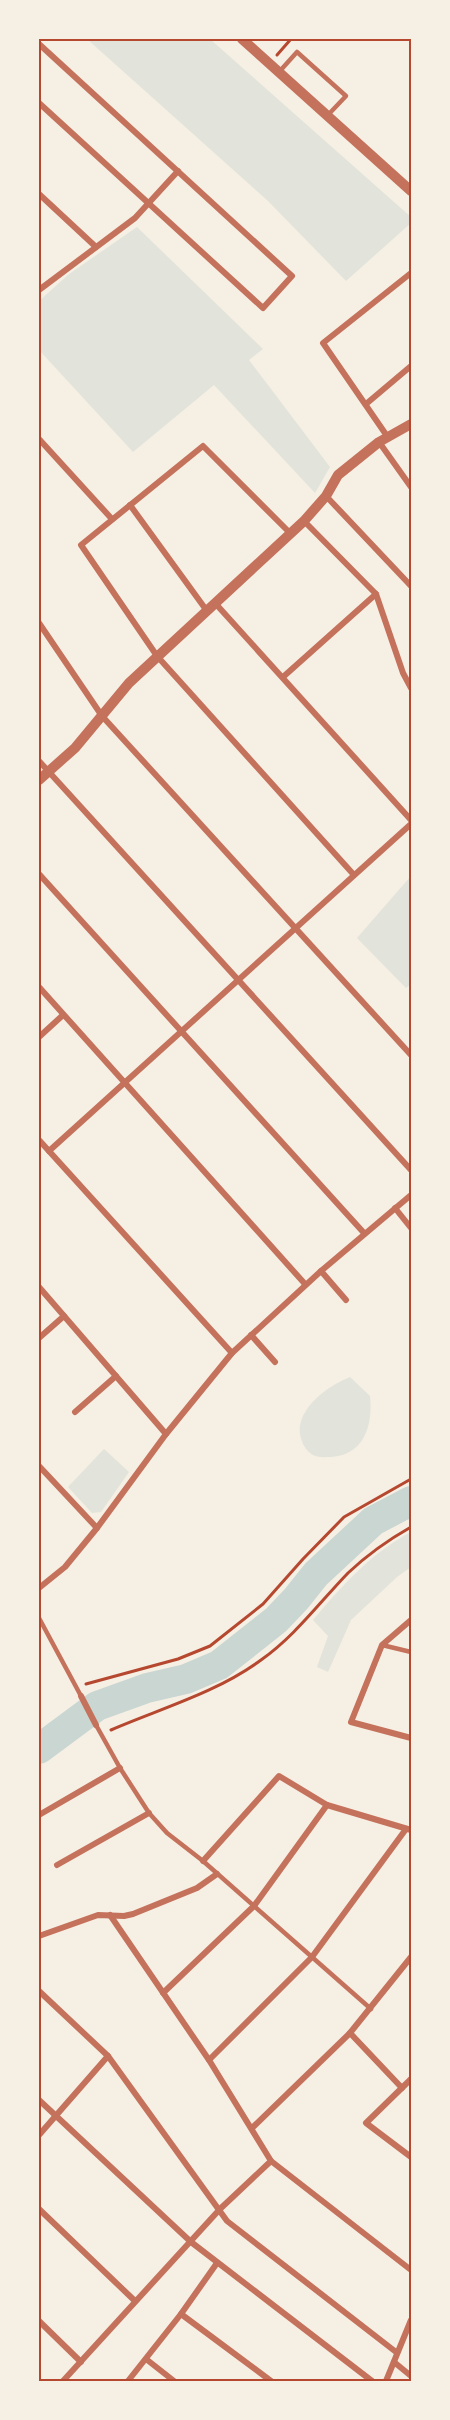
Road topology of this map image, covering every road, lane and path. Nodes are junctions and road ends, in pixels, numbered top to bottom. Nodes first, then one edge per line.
1 (242, 39) edge
2 (291, 39) edge
3 (39, 44) edge
4 (276, 56) dead end
5 (278, 72) junction
6 (39, 103) edge
7 (327, 116) junction
8 (178, 171) junction
9 (411, 191) edge
10 (39, 194) edge
11 (149, 204) junction
12 (96, 247) junction
13 (411, 273) edge
14 (39, 290) edge
15 (411, 366) edge
16 (366, 404) junction
17 (411, 424) edge
18 (39, 439) edge
19 (383, 439) junction
20 (411, 487) edge
21 (326, 496) junction
22 (130, 505) junction
23 (111, 518) junction
24 (304, 522) junction
25 (291, 534) junction
26 (411, 586) edge
27 (376, 594) junction
28 (211, 607) junction
29 (39, 623) edge
30 (158, 656) junction
31 (411, 670) edge
32 (403, 673) junction
33 (283, 677) junction
34 (411, 688) edge
35 (102, 716) junction
36 (39, 761) edge
37 (48, 772) junction
38 (39, 780) edge
39 (411, 822) edge
40 (39, 874) edge
41 (354, 875) junction
42 (296, 928) junction
43 (238, 980) junction
44 (39, 987) edge
45 (63, 1015) junction
46 (181, 1031) junction
47 (39, 1037) edge
48 (411, 1055) edge
49 (126, 1082) junction
50 (39, 1140) edge
51 (49, 1151) junction
52 (411, 1170) edge
53 (411, 1195) edge
54 (395, 1208) junction
55 (411, 1228) edge
56 (364, 1233) junction
57 (321, 1271) junction
58 (305, 1284) junction
59 (39, 1287) edge
60 (346, 1300) dead end
61 (64, 1316) junction
62 (251, 1335) junction
63 (39, 1338) edge
64 (232, 1353) junction
65 (275, 1362) dead end
66 (116, 1376) junction
67 (75, 1412) dead end
68 (166, 1434) junction
69 (39, 1466) edge
70 (411, 1479) edge
71 (411, 1527) edge
72 (97, 1528) junction
73 (39, 1588) edge
74 (39, 1618) edge
75 (411, 1620) edge
76 (382, 1645) junction
77 (411, 1652) edge
78 (76, 1686) junction
79 (81, 1696) joint
80 (96, 1725) joint
81 (101, 1734) junction
82 (411, 1738) edge
83 (120, 1768) junction
84 (327, 1805) junction
85 (148, 1813) junction
86 (39, 1815) edge
87 (409, 1829) edge
88 (203, 1861) junction
89 (57, 1864) dead end
90 (217, 1874) junction
91 (254, 1906) junction
92 (110, 1915) junction
93 (39, 1936) edge
94 (312, 1957) junction
95 (411, 1957) edge
96 (39, 1991) edge
97 (163, 1993) junction
98 (371, 2009) junction
99 (350, 2033) junction
100 (108, 2056) junction
101 (209, 2060) junction
102 (411, 2079) edge
103 (402, 2088) junction
104 (39, 2100) edge
105 (56, 2115) junction
106 (252, 2128) junction
107 (39, 2135) edge
108 (411, 2157) edge
109 (271, 2161) junction
110 (39, 2209) edge
111 (220, 2209) junction
112 (191, 2242) junction
113 (217, 2263) junction
114 (411, 2270) edge
115 (135, 2301) junction
116 (181, 2314) junction
117 (411, 2320) edge
118 (39, 2321) edge
119 (396, 2352) junction
120 (146, 2359) junction
121 (81, 2362) junction
122 (394, 2362) junction
123 (411, 2376) edge
124 (63, 2381) edge
125 (128, 2381) edge
126 (174, 2381) edge
127 (271, 2381) edge
128 (372, 2381) edge
129 (386, 2381) edge

1 - 5 street
2 - 4 path
3 - 8 street
5 - 7 street
5 - 7 lane
6 - 11 street
7 - 9 street
8 - 11 street
8 - 11 street
10 - 12 street
11 - 12 street
12 - 14 street
13 - 16 street
15 - 16 street
16 - 19 street
17 - 19 street
18 - 23 street
19 - 20 street
19 - 21 street
21 - 24 street
21 - 26 street
22 - 23 street
22 - 25 street
22 - 28 street
23 - 30 street
24 - 25 street
24 - 27 street
25 - 28 street
27 - 32 street
27 - 33 street
28 - 30 street
28 - 33 street
29 - 35 street
30 - 35 street
30 - 41 street
31 - 32 street
32 - 34 street
33 - 39 street
35 - 37 street
35 - 42 street
36 - 37 street
37 - 38 street
37 - 43 street
39 - 41 street
40 - 46 street
41 - 42 street
42 - 43 street
42 - 48 street
43 - 46 street
43 - 52 street
44 - 45 street
45 - 47 street
45 - 49 street
46 - 49 street
46 - 56 street
49 - 51 street
49 - 58 street
50 - 51 street
51 - 64 street
53 - 54 street
54 - 55 street
54 - 56 street
56 - 57 street
57 - 58 street
57 - 60 street
58 - 62 street
59 - 61 street
61 - 63 street
61 - 66 street
62 - 64 street
62 - 65 street
64 - 68 street
66 - 67 street
66 - 68 street
68 - 72 street
69 - 72 street
70 - 78 path
71 - 81 path
72 - 73 street
74 - 78 lane
75 - 76 street
76 - 77 lane
76 - 82 street
78 - 79 lane
79 - 80 street
80 - 81 lane
81 - 83 lane
83 - 85 lane
83 - 86 street
84 - 87 street
84 - 88 street
84 - 91 street
85 - 88 lane
85 - 89 street
87 - 94 street
88 - 90 lane
90 - 91 lane
90 - 92 street
91 - 94 lane
91 - 97 street
92 - 93 street
92 - 97 street
94 - 98 lane
94 - 101 street
95 - 98 street
96 - 100 street
97 - 101 street
98 - 99 street
99 - 103 street
99 - 106 street
100 - 105 street
100 - 111 street
101 - 106 street
102 - 103 street
103 - 108 street
104 - 105 street
105 - 107 street
105 - 112 street
106 - 109 street
109 - 111 street
109 - 114 street
110 - 115 street
111 - 112 street
111 - 119 street
112 - 113 street
112 - 115 street
113 - 116 street
113 - 128 street
115 - 121 street
116 - 120 street
116 - 127 street
117 - 119 street
118 - 121 street
119 - 122 street
120 - 125 street
120 - 126 street
121 - 124 street
122 - 123 street
122 - 129 street

